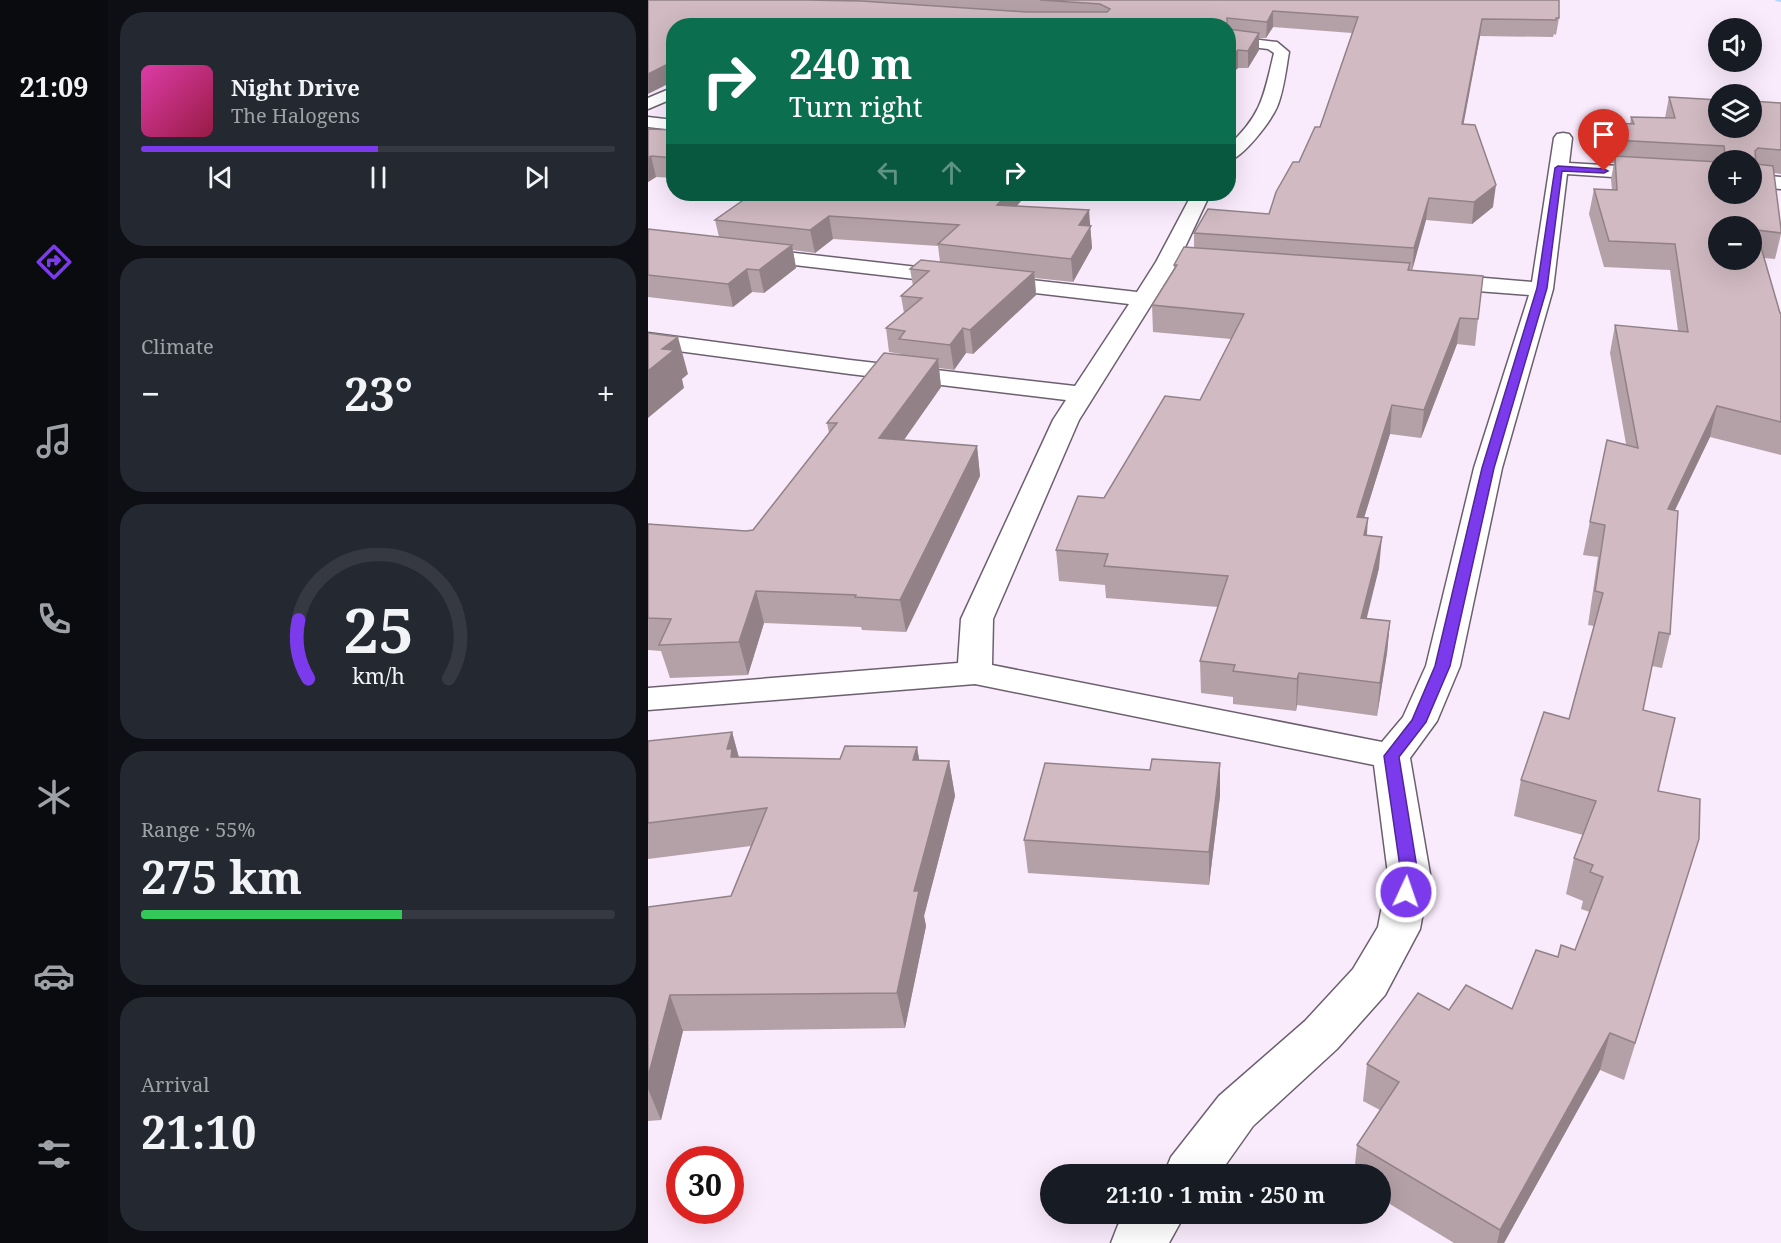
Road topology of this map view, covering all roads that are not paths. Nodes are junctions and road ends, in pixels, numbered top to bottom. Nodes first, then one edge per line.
1 (1236, 41) edge
2 (666, 96) edge
3 (648, 104) edge
4 (648, 122) edge
5 (666, 124) edge
6 (1563, 138) dead end
7 (1236, 148) edge
8 (1558, 168) junction
9 (1708, 177) edge
10 (1762, 181) edge
11 (1781, 183) edge
12 (1199, 201) edge
13 (730, 251) edge
14 (1413, 279) edge
15 (1542, 288) junction
16 (1143, 299) junction
17 (648, 340) edge
18 (1082, 394) junction
19 (975, 673) junction
20 (648, 699) edge
21 (1391, 756) junction
22 (1196, 1164) edge
23 (1151, 1224) edge
24 (1137, 1243) edge

1 - 7 street
2 - 3 street
4 - 5 street
6 - 8 street
8 - 9 street
8 - 15 street
10 - 11 street
12 - 16 street
13 - 16 street
14 - 15 street
15 - 21 street
16 - 18 street
17 - 18 street
18 - 19 street
19 - 20 street
19 - 21 street
21 - 22 street
23 - 24 street

